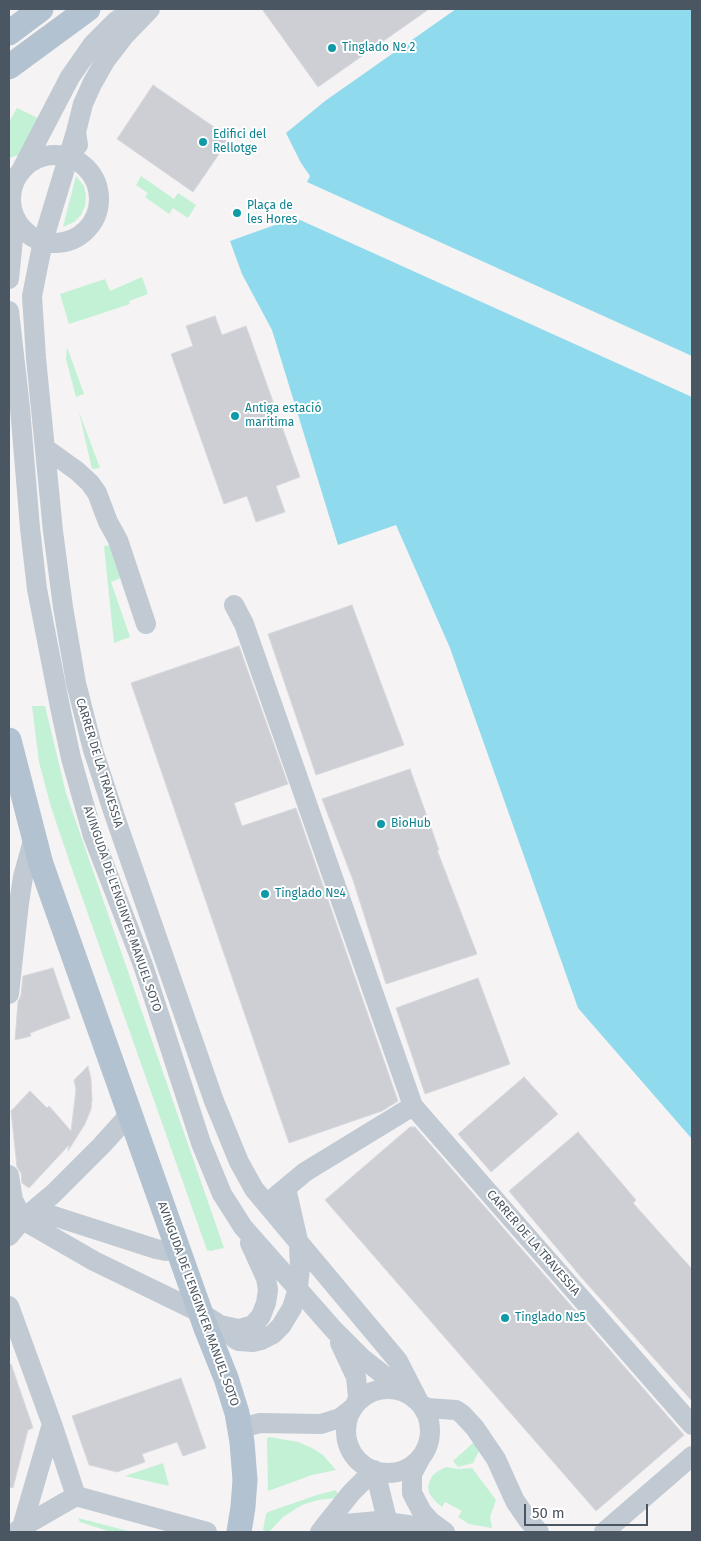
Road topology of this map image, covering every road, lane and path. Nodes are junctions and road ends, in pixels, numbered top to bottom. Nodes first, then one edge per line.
1 (88, 9) edge
2 (134, 9) edge
3 (150, 9) edge
4 (32, 10) edge
5 (9, 33) edge
6 (9, 67) edge
7 (76, 132) junction
8 (68, 157) junction
9 (91, 174) junction
10 (12, 195) edge
11 (73, 240) junction
12 (43, 241) junction
13 (9, 271) edge
14 (32, 296) junction
15 (9, 312) edge
16 (16, 384) junction
17 (45, 448) junction
18 (234, 605) dead end
19 (146, 624) dead end
20 (9, 740) edge
21 (34, 837) junction
22 (9, 994) edge
23 (413, 1106) junction
24 (130, 1114) junction
25 (9, 1175) edge
26 (286, 1188) junction
27 (266, 1206) junction
28 (22, 1213) edge
29 (243, 1227) junction
30 (9, 1236) edge
31 (299, 1245) junction
32 (178, 1249) junction
33 (298, 1288) junction
34 (9, 1306) edge
35 (210, 1319) junction
36 (334, 1330) junction
37 (415, 1400) junction
38 (354, 1406) junction
39 (52, 1424) junction
40 (692, 1425) edge
41 (241, 1428) junction
42 (475, 1428) junction
43 (430, 1438) junction
44 (692, 1456) edge
45 (421, 1457) junction
46 (375, 1470) junction
47 (76, 1496) junction
48 (385, 1529) edge
49 (19, 1530) edge
50 (207, 1532) edge
51 (239, 1532) edge
52 (322, 1532) edge
53 (427, 1532) edge
54 (445, 1532) edge
55 (539, 1532) edge
56 (604, 1532) edge

1 - 6 main road
2 - 10 street
3 - 7 street
4 - 5 main road
7 - 8 street
7 - 9 street
8 - 9 street
8 - 10 street
8 - 12 street
9 - 11 street
10 - 12 street
10 - 13 street
11 - 12 street
11 - 14 street, AVINGUDA DE L'ENGINYER MANUEL SOTO
12 - 14 street
14 - 16 street, AVINGUDA DE L'ENGINYER MANUEL SOTO
14 - 17 street, CARRER DE LA TRAVESSIA
15 - 16 street, AVINGUDA DE L'ENGINYER MANUEL SOTO
16 - 29 street, AVINGUDA DE L'ENGINYER MANUEL SOTO
17 - 19 street
17 - 27 street, CARRER DE LA TRAVESSIA
18 - 23 street, CARRER DE LA TRAVESSIA
20 - 21 main road, AVINGUDA DE L'ENGINYER MANUEL SOTO
21 - 22 street
21 - 24 main road, AVINGUDA DE L'ENGINYER MANUEL SOTO
23 - 26 street
23 - 40 street, CARRER DE LA TRAVESSIA
24 - 28 street
24 - 32 main road, AVINGUDA DE L'ENGINYER MANUEL SOTO
25 - 28 street
26 - 27 street
26 - 31 street
27 - 31 street, CARRER DE LA TRAVESSIA
28 - 30 street
28 - 32 street
28 - 35 street
29 - 33 street, AVINGUDA DE L'ENGINYER MANUEL SOTO
29 - 35 street
31 - 33 street
31 - 37 street, CARRER DE LA TRAVESSIA
32 - 35 main road, AVINGUDA DE L'ENGINYER MANUEL SOTO
33 - 35 street
33 - 36 street, AVINGUDA DE L'ENGINYER MANUEL SOTO
34 - 39 street
35 - 41 main road, AVINGUDA DE L'ENGINYER MANUEL SOTO
36 - 37 street, AVINGUDA DE L'ENGINYER MANUEL SOTO
36 - 38 street, AVINGUDA DE L'ENGINYER MANUEL SOTO
37 - 38 street
37 - 42 street
37 - 43 street
38 - 41 street
38 - 46 street
39 - 47 street
39 - 49 street
41 - 51 main road, AVINGUDA DE L'ENGINYER MANUEL SOTO
42 - 43 street
42 - 55 street
43 - 45 street
44 - 56 street
45 - 46 street
45 - 54 street
46 - 48 street
46 - 52 street
47 - 49 street
47 - 50 street
48 - 52 street
48 - 53 street

